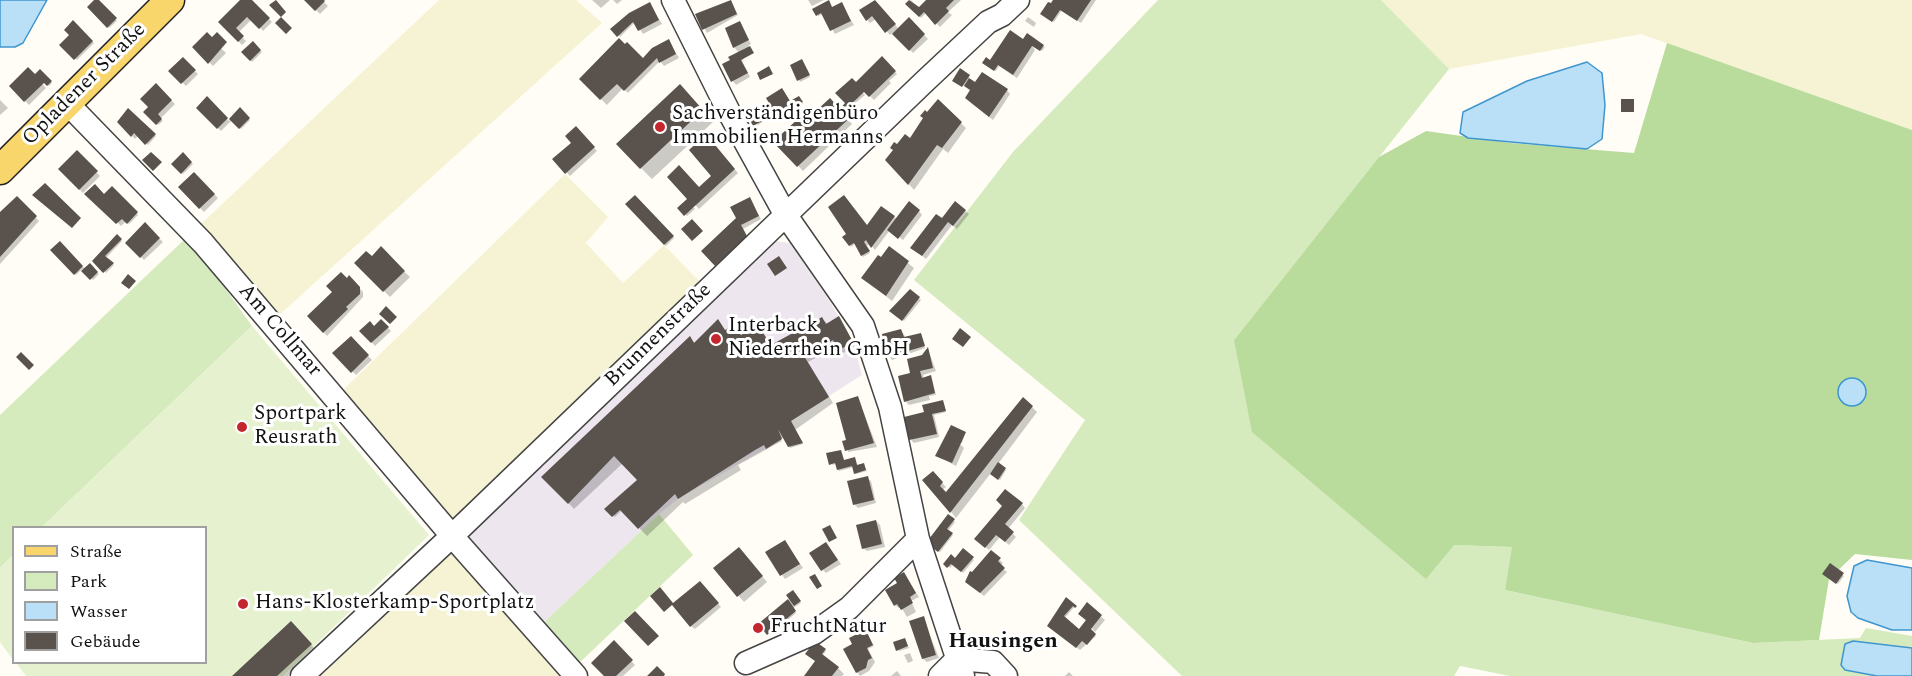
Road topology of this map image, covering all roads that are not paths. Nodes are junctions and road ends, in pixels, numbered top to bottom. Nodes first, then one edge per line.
1 (170, 0) edge
2 (673, 0) edge
3 (1018, 0) edge
4 (67, 103) junction
5 (0, 170) edge
6 (785, 214) junction
7 (452, 536) junction
8 (918, 539) junction
9 (746, 663) dead end
10 (960, 667) edge
11 (302, 676) edge
12 (576, 676) edge
13 (940, 676) edge
14 (1006, 676) edge

1 - 4 main road, Opladener Straße
2 - 6 street
3 - 6 street, Brunnenstraße
4 - 5 main road, Opladener Straße
4 - 7 street, Am Collmar
6 - 7 street, Brunnenstraße
6 - 8 street
7 - 11 street, Brunnenstraße
7 - 12 street, Am Collmar
8 - 9 street
8 - 10 street
10 - 13 street
10 - 14 street

